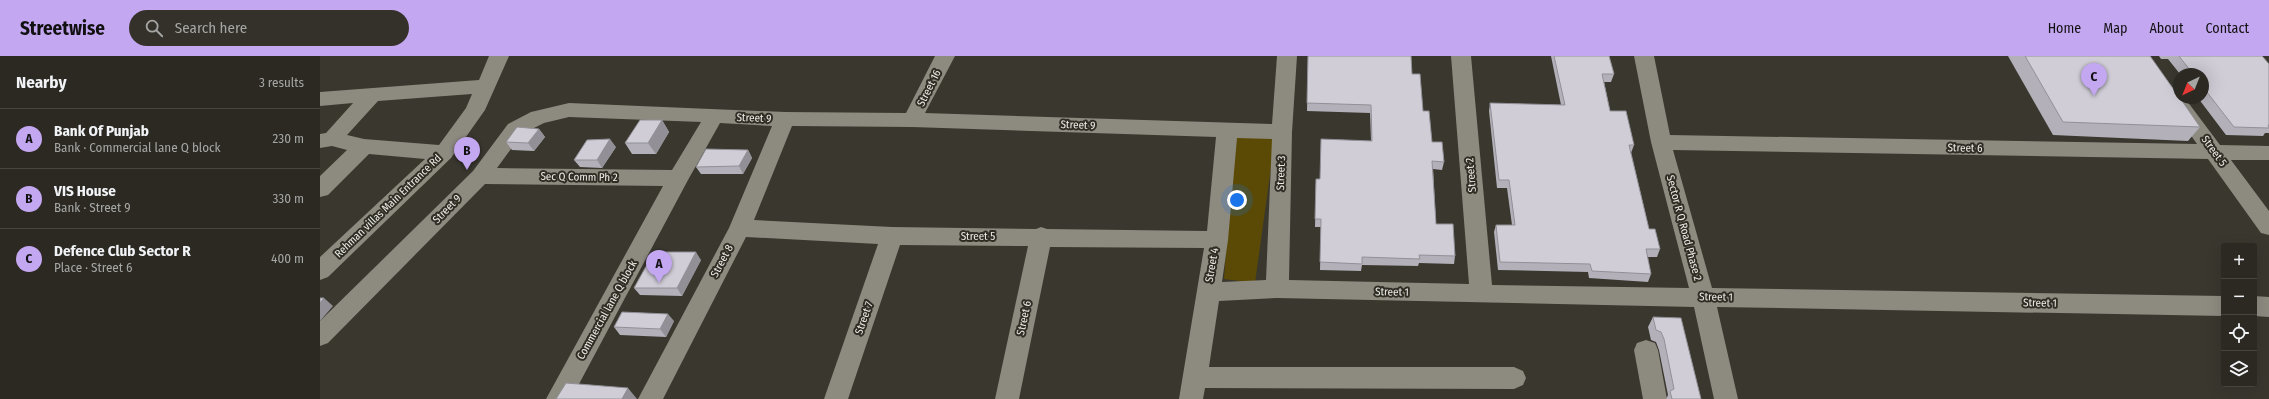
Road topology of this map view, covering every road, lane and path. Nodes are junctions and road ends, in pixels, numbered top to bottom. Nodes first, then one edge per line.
1 (500, 56) edge
2 (945, 56) edge
3 (1287, 56) edge
4 (1461, 56) edge
5 (1644, 56) edge
6 (487, 86) junction
7 (2167, 88) edge
8 (372, 95) junction
9 (320, 99) edge
10 (714, 116) junction
11 (785, 119) junction
12 (912, 120) junction
13 (1227, 130) junction
14 (1282, 132) junction
15 (326, 140) edge
16 (1661, 142) junction
17 (364, 146) junction
18 (2215, 152) junction
19 (444, 153) junction
20 (2269, 153) edge
21 (480, 176) junction
22 (678, 178) junction
23 (320, 189) edge
24 (2269, 227) edge
25 (740, 228) junction
26 (892, 236) junction
27 (1041, 236) junction
28 (1217, 240) junction
29 (320, 270) edge
30 (1277, 289) junction
31 (1207, 292) junction
32 (1481, 294) junction
33 (1703, 297) junction
34 (2221, 306) edge
35 (2257, 306) edge
36 (2269, 307) edge
37 (320, 336) edge
38 (1646, 350) dead end
39 (1514, 378) dead end
40 (1193, 388) edge
41 (558, 399) edge
42 (650, 399) edge
43 (836, 399) edge
44 (1007, 399) edge
45 (1655, 399) edge
46 (1726, 399) edge

1 - 6 street, Rehman villas Main Entrance Rd
2 - 12 street, Street 16
3 - 14 street, Street 3
4 - 32 street, Street 2
5 - 16 street, Sector R Q Road Phase 2
6 - 8 street
6 - 19 street, Rehman villas Main Entrance Rd
7 - 18 street, Street 5
8 - 9 street
8 - 15 street
10 - 11 street, Street 9
10 - 21 street, Street 9
10 - 22 street, Commercial lane Q block
11 - 12 street, Street 9
11 - 25 street, Street 8
12 - 13 street, Street 9
13 - 14 street, Street 9
13 - 28 street, Street 4
14 - 30 street, Street 3
15 - 17 street
16 - 18 street, Street 6
16 - 33 street, Sector R Q Road Phase 2
17 - 19 street
17 - 23 street
18 - 20 street, Street 6
18 - 24 street, Street 5
19 - 29 street, Rehman villas Main Entrance Rd
21 - 22 street, Sec Q Comm Ph 2
21 - 37 street, Street 9
22 - 41 street, Commercial lane Q block
25 - 26 street, Street 5
25 - 42 street, Street 8
26 - 27 street, Street 5
26 - 43 street, Street 7
27 - 28 street, Street 5
27 - 44 street, Street 6
28 - 31 street, Street 4
30 - 31 street, Street 1
30 - 32 street, Street 1
31 - 40 street, Street 4
32 - 33 street, Street 1
33 - 34 street, Street 1
33 - 46 street, Sector R Q Road Phase 2
35 - 36 street
38 - 45 street
39 - 40 street

